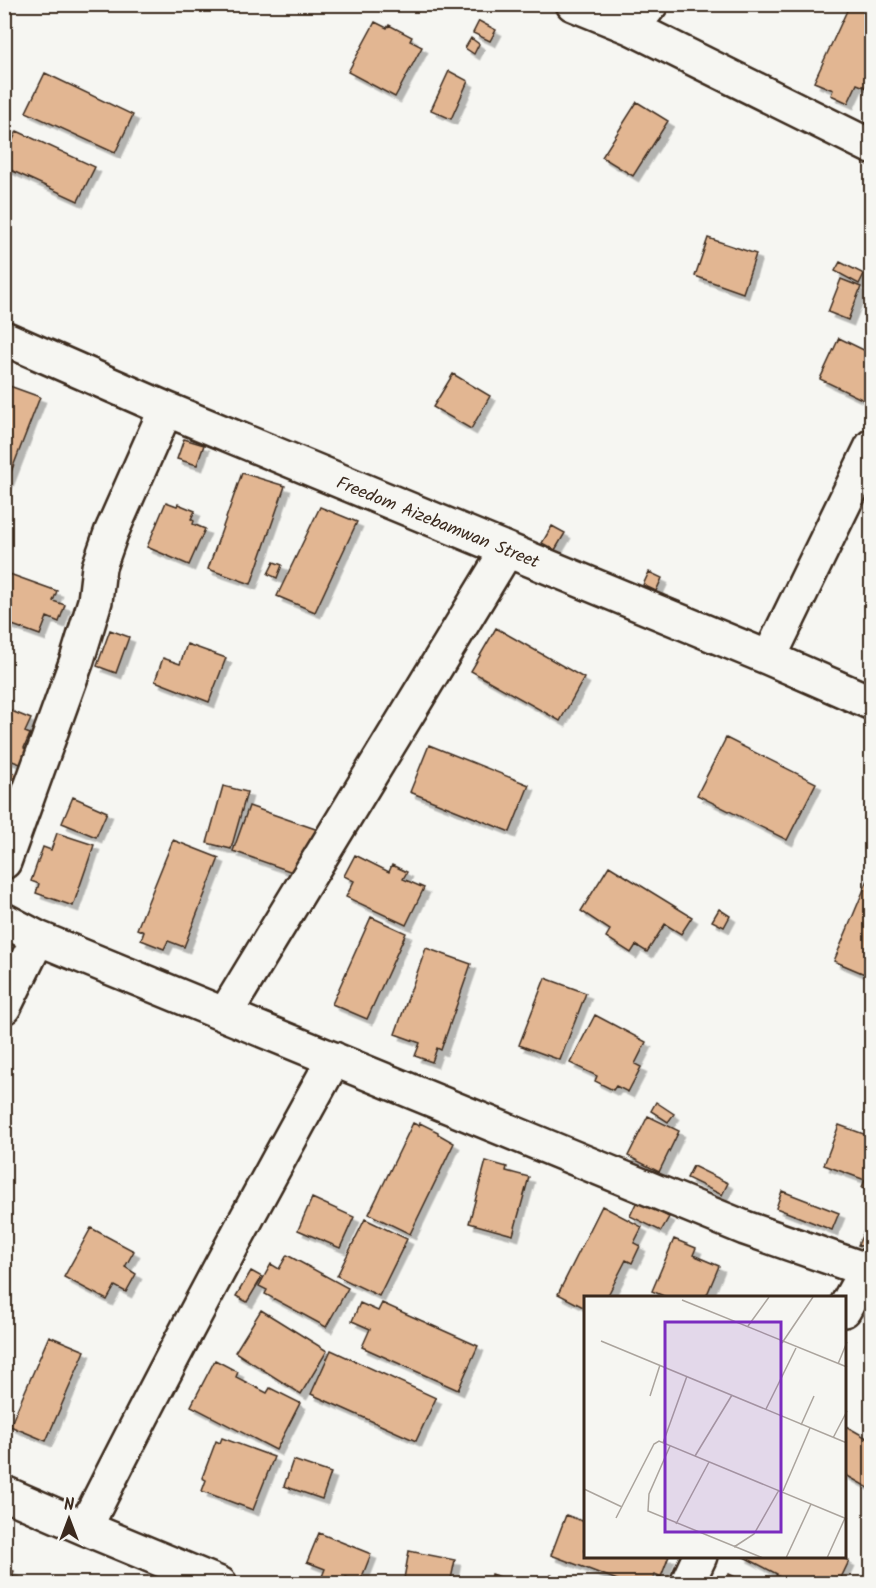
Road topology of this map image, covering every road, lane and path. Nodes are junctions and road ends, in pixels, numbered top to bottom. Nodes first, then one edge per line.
1 (573, 4) edge
2 (642, 16) edge
3 (872, 147) edge
4 (4, 338) edge
5 (166, 409) junction
6 (872, 446) edge
7 (507, 550) junction
8 (769, 658) junction
9 (872, 704) edge
10 (4, 862) edge
11 (4, 920) edge
12 (38, 938) junction
13 (4, 1007) edge
14 (225, 1014) junction
15 (334, 1059) junction
16 (869, 1271) edge
17 (846, 1308) edge
18 (4, 1492) edge
19 (85, 1528) junction
20 (700, 1558) edge
21 (220, 1584) edge
22 (687, 1584) edge

1 - 2 street
2 - 3 street
4 - 5 street, Freedom Aizebamwan Street
5 - 7 street, Freedom Aizebamwan Street
5 - 10 street
6 - 8 street
7 - 8 street, Freedom Aizebamwan Street
7 - 14 street
8 - 9 street, Freedom Aizebamwan Street
11 - 12 street
12 - 13 street
12 - 14 street
14 - 15 street
15 - 16 street
15 - 19 street
16 - 17 street
18 - 19 street
19 - 21 street
20 - 22 street

